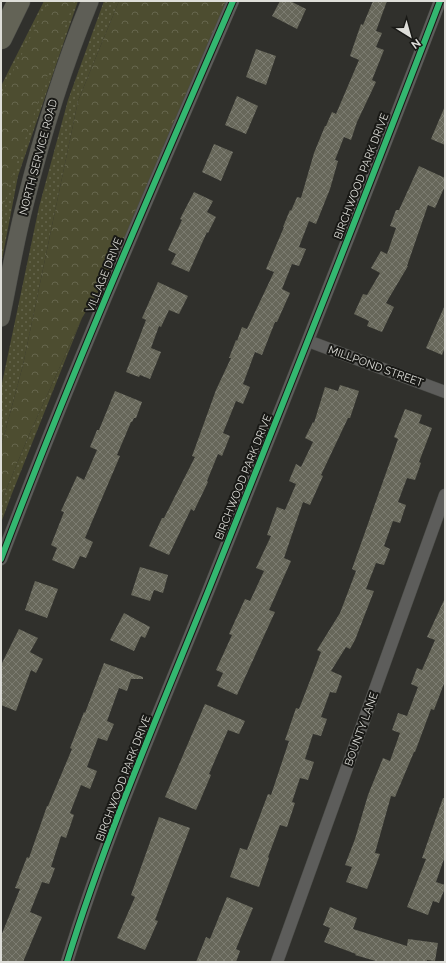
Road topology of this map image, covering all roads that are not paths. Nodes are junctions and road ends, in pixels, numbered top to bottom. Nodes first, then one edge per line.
1 (19, 1) edge
2 (90, 1) edge
3 (233, 1) edge
4 (440, 1) edge
5 (1, 38) edge
6 (1, 318) edge
7 (308, 341) junction
8 (445, 392) edge
9 (445, 496) edge
10 (1, 559) edge
11 (279, 961) edge
12 (67, 962) edge

1 - 5 highway
2 - 6 main road, NORTH SERVICE ROAD
3 - 10 street, VILLAGE DRIVE
4 - 7 street, BIRCHWOOD PARK DRIVE
7 - 8 street, MILLPOND STREET
7 - 12 street, BIRCHWOOD PARK DRIVE
9 - 11 street, BOUNTY LANE

